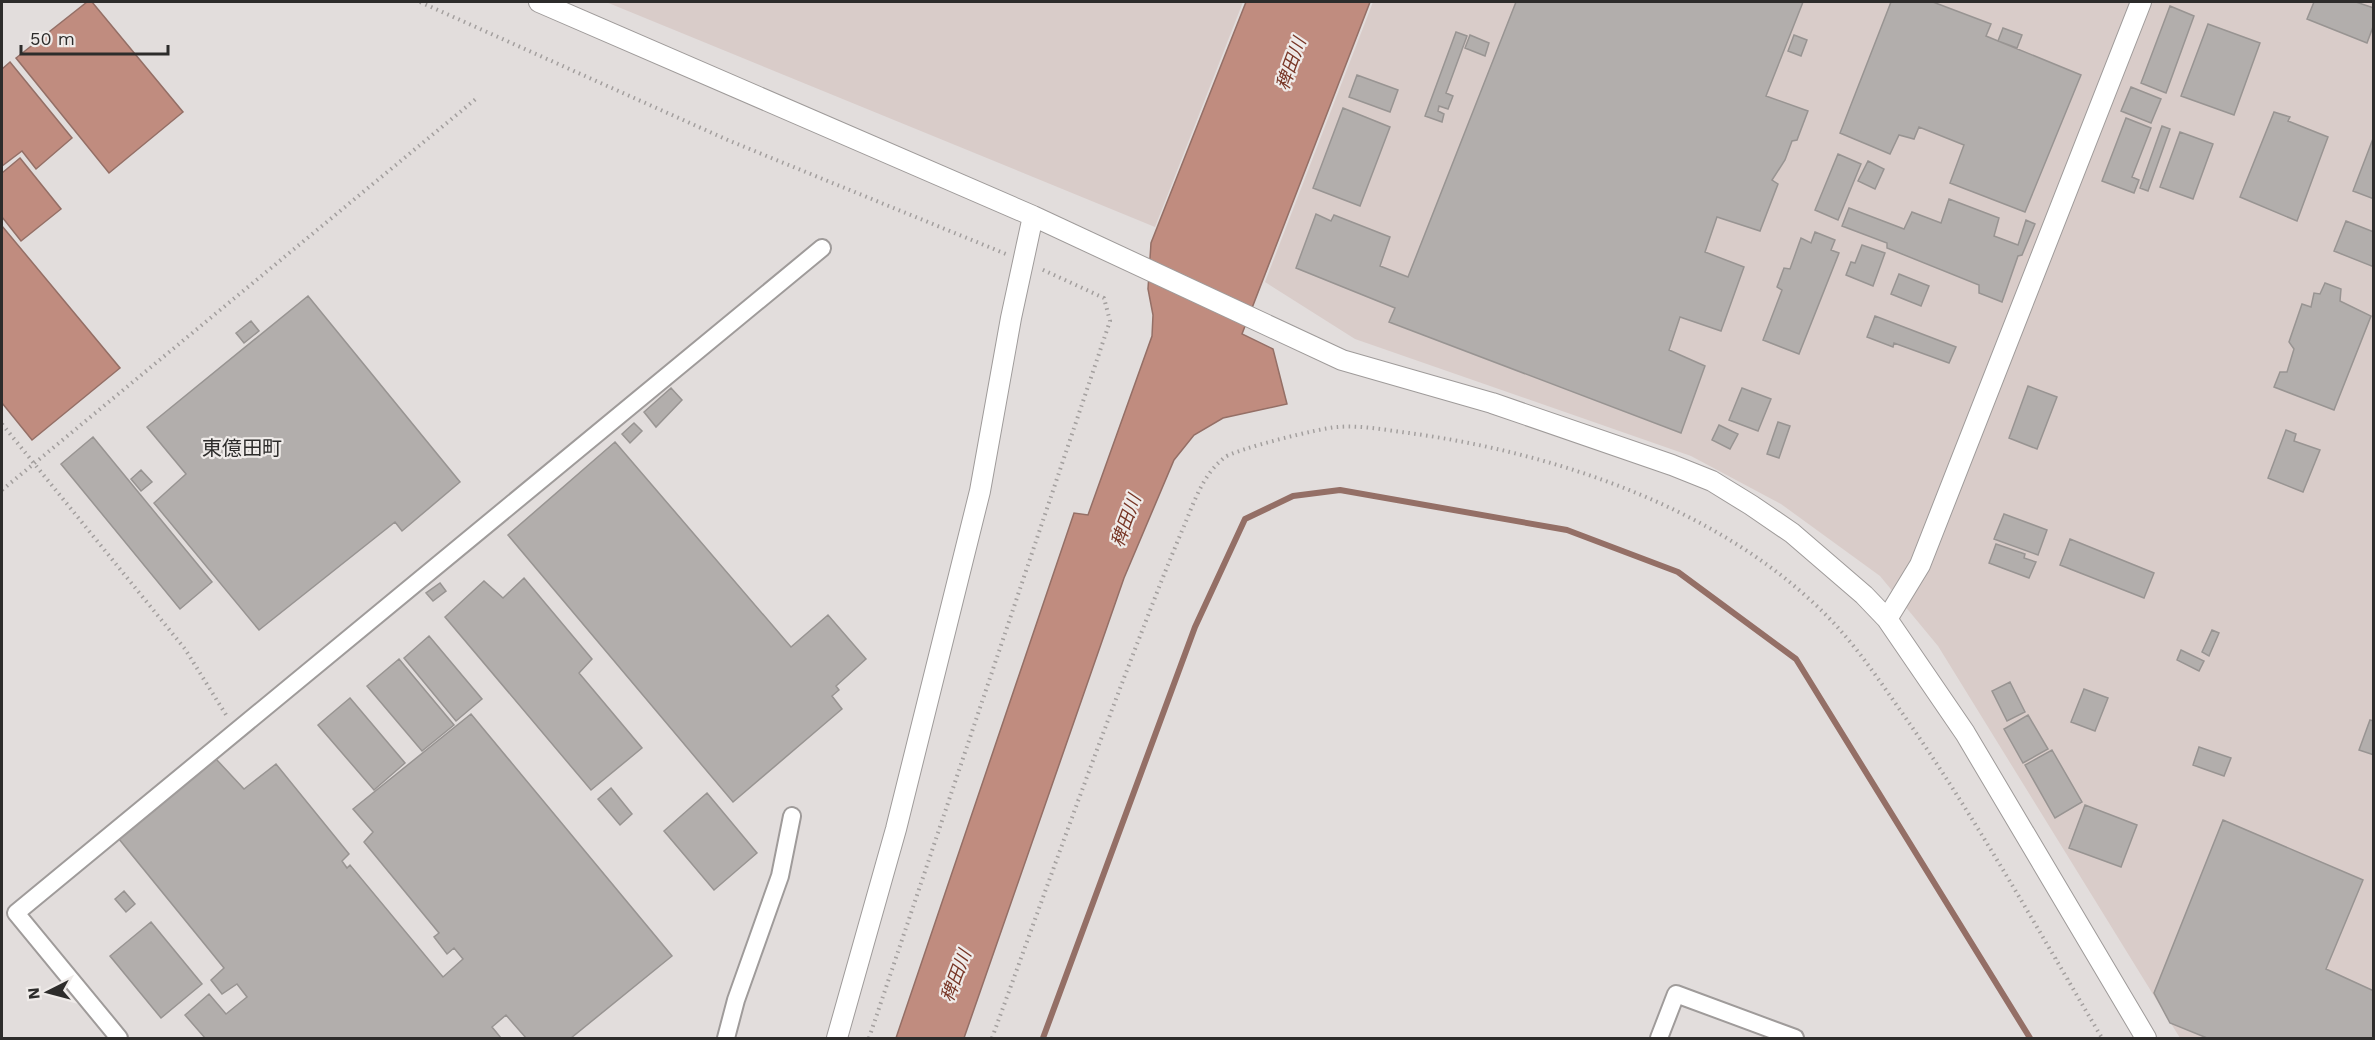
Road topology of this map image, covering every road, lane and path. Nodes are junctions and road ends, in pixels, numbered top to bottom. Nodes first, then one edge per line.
1 (420, 2) edge
2 (539, 2) edge
3 (2141, 2) edge
4 (477, 98) dead end
5 (1033, 216) junction
6 (822, 248) dead end
7 (1025, 261) junction
8 (2, 424) edge
9 (34, 462) junction
10 (2, 490) edge
11 (1887, 619) junction
12 (236, 731) junction
13 (792, 816) dead end
14 (119, 1038) edge
15 (726, 1038) edge
16 (837, 1038) edge
17 (869, 1038) edge
18 (992, 1038) edge
19 (1659, 1038) edge
20 (1795, 1038) edge
21 (2102, 1038) edge
22 (2146, 1038) edge

1 - 7 path
2 - 5 street
3 - 11 street
4 - 9 path
5 - 7 street
5 - 11 street
6 - 12 street
7 - 16 street
7 - 17 path
8 - 9 path
9 - 10 path
9 - 12 path
11 - 22 street
12 - 14 street
13 - 15 street
18 - 21 path
19 - 20 street

